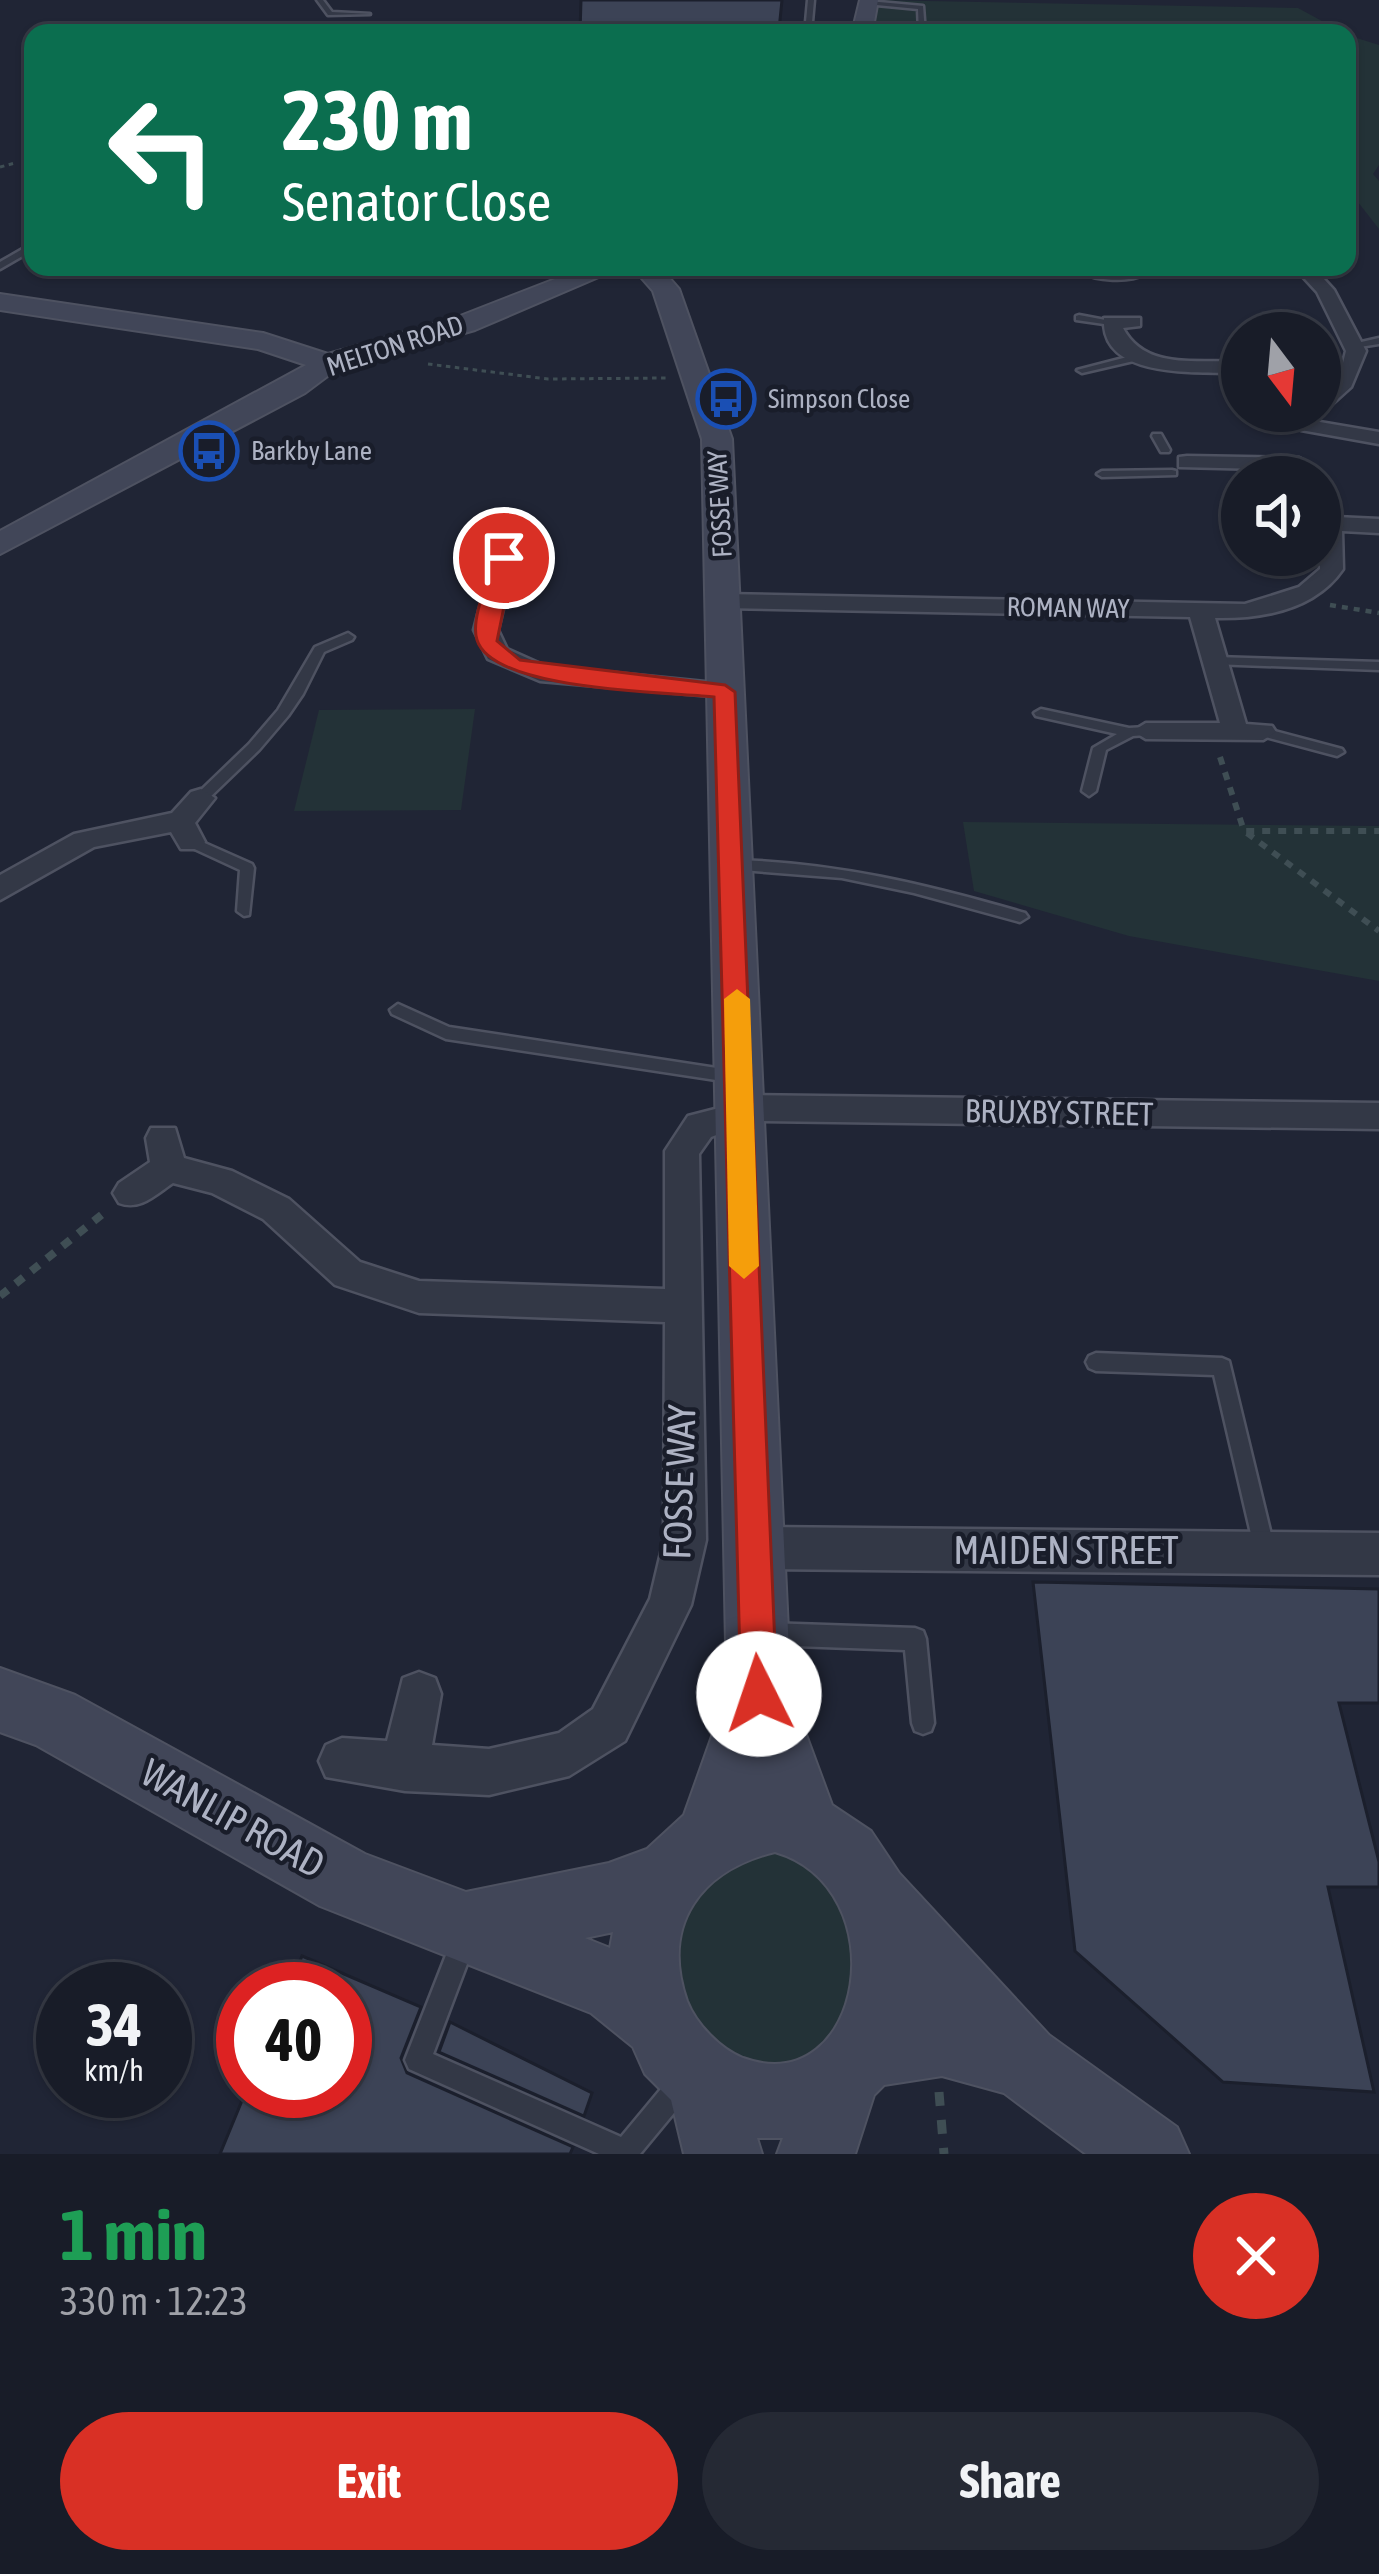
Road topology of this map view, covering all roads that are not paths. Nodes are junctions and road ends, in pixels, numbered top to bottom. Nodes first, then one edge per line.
1 (320, 0) edge
2 (868, 2) edge
3 (367, 14) dead end
4 (922, 24) edge
5 (586, 276) edge
6 (654, 276) edge
7 (1312, 276) edge
8 (0, 302) edge
9 (1079, 318) dead end
10 (1141, 318) dead end
11 (1111, 322) junction
12 (1379, 341) edge
13 (1353, 345) junction
14 (1136, 358) junction
15 (327, 363) junction
16 (1221, 366) edge
17 (1082, 370) dead end
18 (1341, 381) edge
19 (1341, 417) edge
20 (1379, 438) edge
21 (1161, 443) dead end
22 (1180, 468) junction
23 (1221, 469) edge
24 (1102, 473) dead end
25 (1341, 518) edge
26 (513, 522) dead end
27 (1379, 526) edge
28 (0, 544) edge
29 (1324, 576) edge
30 (723, 601) junction
31 (1201, 612) junction
32 (348, 637) dead end
33 (1216, 662) junction
34 (1379, 666) edge
35 (725, 692) junction
36 (1041, 713) dead end
37 (1223, 731) junction
38 (1138, 732) junction
39 (1263, 732) joint
40 (1337, 752) dead end
41 (1089, 791) dead end
42 (201, 798) joint
43 (186, 832) junction
44 (732, 865) junction
45 (0, 890) edge
46 (244, 911) dead end
47 (1020, 917) dead end
48 (398, 1010) dead end
49 (739, 1101) junction
50 (1379, 1116) edge
51 (131, 1193) road end
52 (680, 1306) junction
53 (1096, 1362) dead end
54 (752, 1548) junction
55 (1265, 1552) junction
56 (1379, 1554) edge
57 (757, 1664) junction
58 (419, 1694) dead end
59 (0, 1700) edge
60 (923, 1724) dead end
61 (342, 1761) dead end
62 (405, 1768) junction
63 (806, 1826) junction
64 (689, 1853) junction
65 (874, 1894) junction
66 (470, 1926) junction
67 (684, 2057) junction
68 (1023, 2061) junction
69 (855, 2063) junction
70 (625, 2153) edge
71 (723, 2154) edge
72 (817, 2154) edge
73 (1150, 2154) edge

1 - 3 lane
2 - 4 lane
5 - 15 street, MELTON ROAD
6 - 30 street, FOSSE WAY
7 - 13 street
8 - 15 street
9 - 11 lane
10 - 11 street
11 - 14 street
12 - 13 lane
13 - 18 street
14 - 16 street
14 - 17 lane
15 - 28 street, MELTON ROAD
19 - 20 street
21 - 22 street
22 - 23 street
22 - 24 lane
25 - 27 street
26 - 35 street
29 - 31 street, ROMAN WAY
30 - 31 street, ROMAN WAY
30 - 35 street, FOSSE WAY
31 - 33 street
32 - 42 lane
33 - 34 lane
33 - 37 street
35 - 44 street, FOSSE WAY
36 - 38 lane
37 - 38 street
37 - 39 street
38 - 41 lane
39 - 40 lane
42 - 43 street
43 - 45 street
43 - 46 lane
44 - 47 lane
44 - 49 street, FOSSE WAY
48 - 49 lane
49 - 50 street, BRUXBY STREET
49 - 52 street, FOSSE WAY
49 - 54 street, FOSSE WAY
51 - 52 street
52 - 62 street, FOSSE WAY
53 - 55 lane
54 - 55 street, MAIDEN STREET
54 - 57 street, FOSSE WAY
55 - 56 street, MAIDEN STREET
57 - 60 lane
57 - 63 street, FOSSE WAY
57 - 64 street, FOSSE WAY
58 - 62 street
59 - 66 street, WANLIP ROAD
61 - 62 street, FOSSE WAY
63 - 64 street
63 - 65 street
64 - 66 street
64 - 67 street
65 - 68 street
65 - 69 street
66 - 67 street, WANLIP ROAD
66 - 70 lane
67 - 69 street
67 - 70 lane
67 - 71 street
68 - 69 street
68 - 73 street
69 - 72 street

